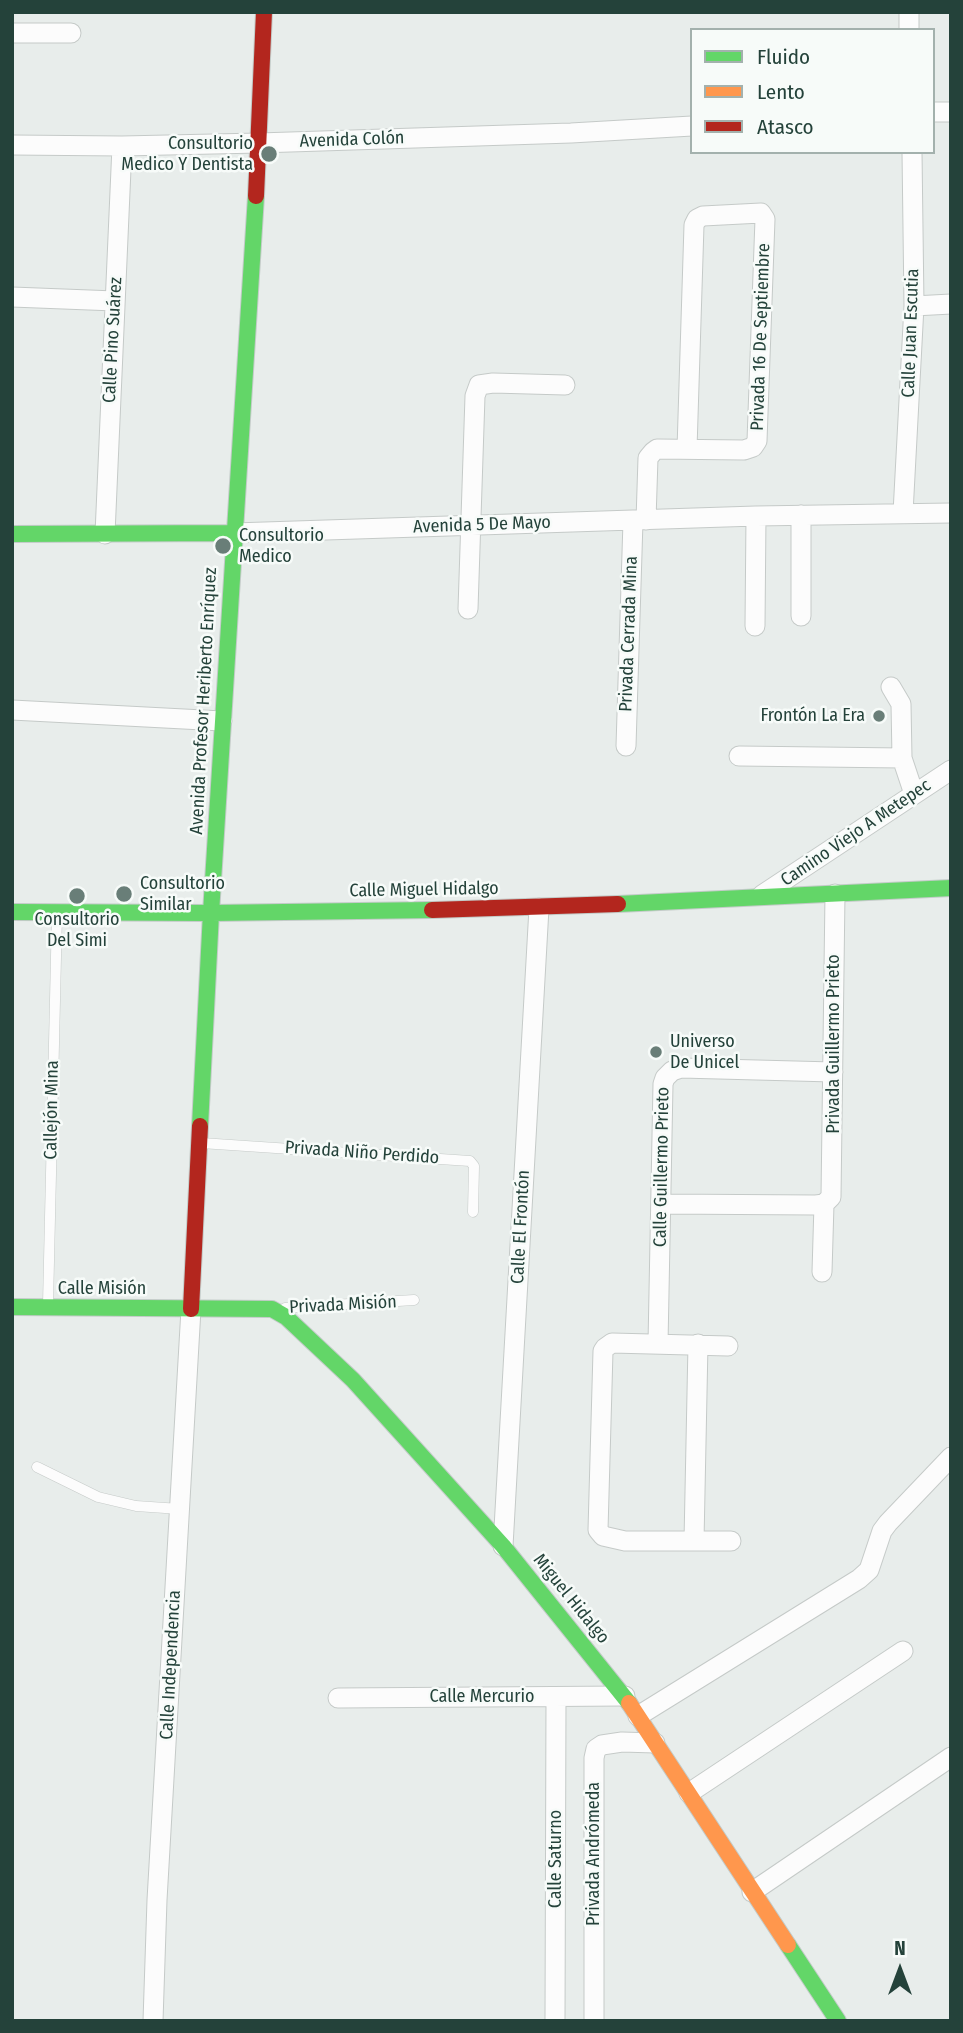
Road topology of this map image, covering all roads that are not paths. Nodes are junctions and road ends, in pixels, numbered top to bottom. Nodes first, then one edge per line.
1 (264, 12) edge
2 (12, 33) edge
3 (71, 33) dead end
4 (690, 126) edge
5 (259, 143) junction
6 (12, 145) edge
7 (122, 146) junction
8 (912, 154) edge
9 (12, 297) edge
10 (115, 301) junction
11 (951, 304) edge
12 (914, 306) junction
13 (565, 385) dead end
14 (687, 449) junction
15 (903, 513) junction
16 (951, 513) edge
17 (801, 515) junction
18 (756, 516) junction
19 (640, 521) junction
20 (470, 525) junction
21 (234, 533) junction
22 (12, 534) edge
23 (104, 534) junction
24 (468, 609) dead end
25 (801, 616) dead end
26 (755, 626) dead end
27 (891, 687) dead end
28 (12, 710) edge
29 (222, 721) junction
30 (626, 746) dead end
31 (739, 756) dead end
32 (902, 758) junction
33 (951, 770) edge
34 (914, 794) junction
35 (951, 888) edge
36 (835, 894) junction
37 (761, 896) junction
38 (539, 908) junction
39 (12, 912) edge
40 (57, 912) junction
41 (211, 913) junction
42 (832, 1072) junction
43 (201, 1143) junction
44 (828, 1198) junction
45 (662, 1203) junction
46 (473, 1213) dead end
47 (822, 1272) dead end
48 (414, 1300) dead end
49 (12, 1307) edge
50 (48, 1308) junction
51 (191, 1309) junction
52 (272, 1309) junction
53 (658, 1344) junction
54 (698, 1344) junction
55 (728, 1346) dead end
56 (951, 1457) edge
57 (37, 1467) dead end
58 (180, 1509) junction
59 (694, 1541) junction
60 (731, 1541) dead end
61 (503, 1546) junction
62 (903, 1651) dead end
63 (625, 1696) junction
64 (556, 1697) junction
65 (338, 1698) dead end
66 (638, 1716) junction
67 (655, 1743) junction
68 (951, 1757) edge
69 (689, 1793) junction
70 (752, 1892) junction
71 (153, 2021) edge
72 (555, 2021) edge
73 (594, 2021) edge
74 (838, 2021) edge

1 - 5 main road, Avenida Profesor Heriberto Enríquez
2 - 3 street
4 - 5 street, Avenida Colón
5 - 7 street, Avenida Colón
5 - 21 main road, Avenida Profesor Heriberto Enríquez
6 - 7 street, Avenida Colón
7 - 10 street, Calle Pino Suárez
8 - 12 street, Calle Juan Escutia
9 - 10 street
10 - 23 street, Calle Pino Suárez
11 - 12 street
12 - 15 street, Calle Juan Escutia
13 - 20 street
14 - 14 street, Privada 16 De Septiembre
14 - 19 street, Privada 16 De Septiembre
15 - 16 street, Avenida 5 De Mayo
15 - 17 street, Avenida 5 De Mayo
17 - 18 street, Avenida 5 De Mayo
17 - 25 street
18 - 19 street, Avenida 5 De Mayo
18 - 26 street
19 - 20 street, Avenida 5 De Mayo
19 - 30 street, Privada Cerrada Mina
20 - 21 street, Avenida 5 De Mayo
20 - 24 street
21 - 23 main road, Avenida 5 De Mayo
21 - 29 main road, Avenida Profesor Heriberto Enríquez
22 - 23 main road, Avenida 5 De Mayo
27 - 32 street
28 - 29 street
29 - 41 main road, Avenida Profesor Heriberto Enríquez
31 - 32 street
32 - 34 street
33 - 34 street, Camino Viejo A Metepec
34 - 37 street, Camino Viejo A Metepec
35 - 36 main road, Calle Miguel Hidalgo
36 - 37 main road, Calle Miguel Hidalgo
36 - 42 street, Privada Guillermo Prieto
37 - 38 main road, Calle Miguel Hidalgo
38 - 41 main road, Calle Miguel Hidalgo
38 - 61 street, Calle El Frontón
39 - 40 main road, Calle Miguel Hidalgo
40 - 41 main road, Calle Miguel Hidalgo
40 - 50 lane, Callejón Mina
41 - 43 main road, Avenida Profesor Heriberto Enríquez
42 - 44 street, Privada Guillermo Prieto
42 - 45 street, Calle Guillermo Prieto
43 - 46 lane, Privada Niño Perdido
43 - 51 main road, Avenida Profesor Heriberto Enríquez
44 - 45 street
44 - 47 street, Privada Guillermo Prieto
45 - 53 street, Calle Guillermo Prieto
48 - 52 lane, Privada Misión
49 - 50 main road, Calle Misión
50 - 51 main road, Calle Misión
51 - 52 main road
51 - 58 street, Calle Independencia
52 - 61 main road, Miguel Hidalgo
53 - 54 street
53 - 59 street
54 - 55 street
54 - 59 street
56 - 66 street
57 - 58 lane
58 - 71 street, Calle Independencia
59 - 60 street
61 - 63 main road, Miguel Hidalgo
62 - 69 street
63 - 64 street, Calle Mercurio
63 - 66 main road, Miguel Hidalgo
64 - 65 street, Calle Mercurio
64 - 72 street, Calle Saturno
66 - 67 main road, Miguel Hidalgo
67 - 69 main road, Miguel Hidalgo
67 - 73 street, Privada Andrómeda
68 - 70 street
69 - 70 main road, Miguel Hidalgo
70 - 74 main road, Miguel Hidalgo

